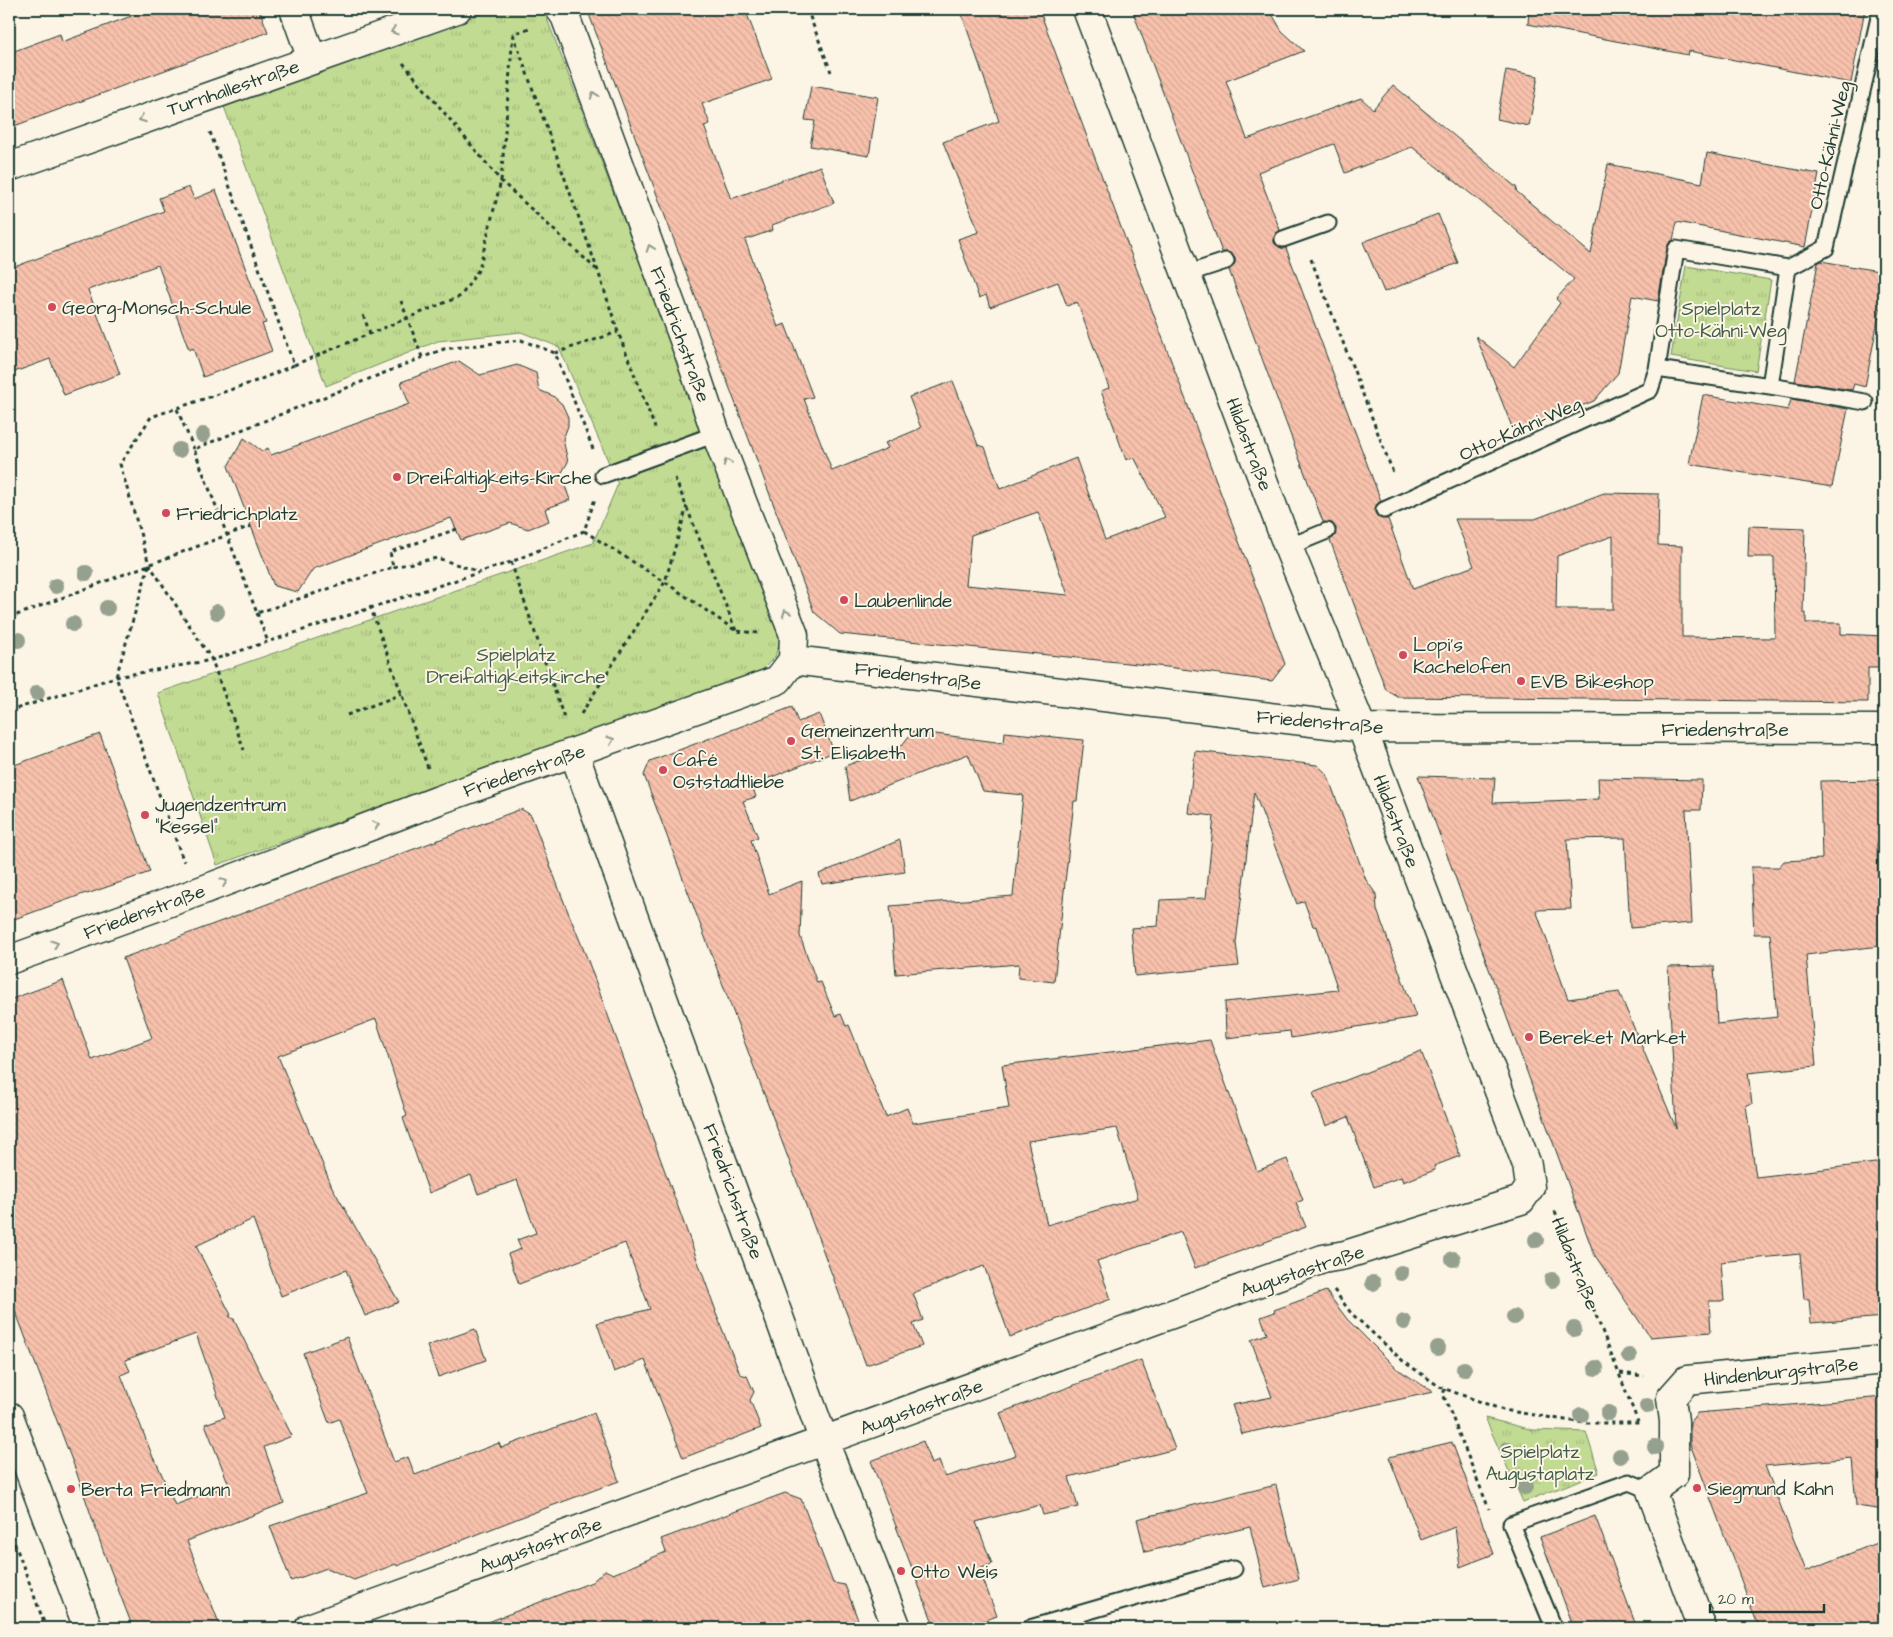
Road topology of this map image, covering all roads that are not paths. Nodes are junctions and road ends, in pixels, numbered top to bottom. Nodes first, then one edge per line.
1 (294, 9) edge
2 (457, 9) edge
3 (1087, 9) edge
4 (1881, 9) edge
5 (563, 12) edge
6 (312, 59) junction
7 (9, 167) edge
8 (1328, 223) dead end
9 (1283, 239) dead end
10 (1226, 261) dead end
11 (1788, 268) junction
12 (1186, 274) junction
13 (1657, 369) junction
14 (1770, 386) junction
15 (1865, 402) dead end
16 (716, 434) junction
17 (603, 475) road end
18 (1384, 510) dead end
19 (1327, 531) dead end
20 (1288, 547) junction
21 (794, 648) junction
22 (1362, 728) junction
23 (1884, 729) edge
24 (571, 743) junction
25 (9, 960) edge
26 (1530, 1187) joint
27 (1884, 1360) edge
28 (9, 1416) edge
29 (824, 1441) junction
30 (1651, 1491) junction
31 (1234, 1570) dead end
32 (88, 1628) edge
33 (308, 1628) edge
34 (897, 1628) edge
35 (1030, 1628) edge
36 (1554, 1628) edge
37 (1702, 1628) edge

1 - 6 street
2 -> 6 street, Turnhallestraße
3 - 12 street, Hildastraße
4 - 11 lane, Otto-Kähni-Weg
16 -> 5 street, Friedrichstraße
6 -> 7 street, Turnhallestraße
8 - 9 lane
10 - 12 lane
11 - 13 lane, Otto-Kähni-Weg
11 - 14 lane
12 - 20 street, Hildastraße
13 - 14 lane
13 - 18 lane, Otto-Kähni-Weg
14 - 15 lane
16 - 17 lane
21 -> 16 street, Friedrichstraße
19 - 20 lane
20 - 22 street, Hildastraße
21 - 22 street, Friedenstraße
24 -> 21 street, Friedenstraße
22 - 23 street, Friedenstraße
22 - 26 street, Hildastraße
25 -> 24 street, Friedenstraße
24 - 29 street, Friedrichstraße
26 - 29 street, Augustastraße
27 - 30 street, Hindenburgstraße
28 - 32 street
29 - 33 street, Augustastraße
29 - 34 street, Friedrichstraße
30 - 36 lane
30 - 37 street
31 - 35 lane

